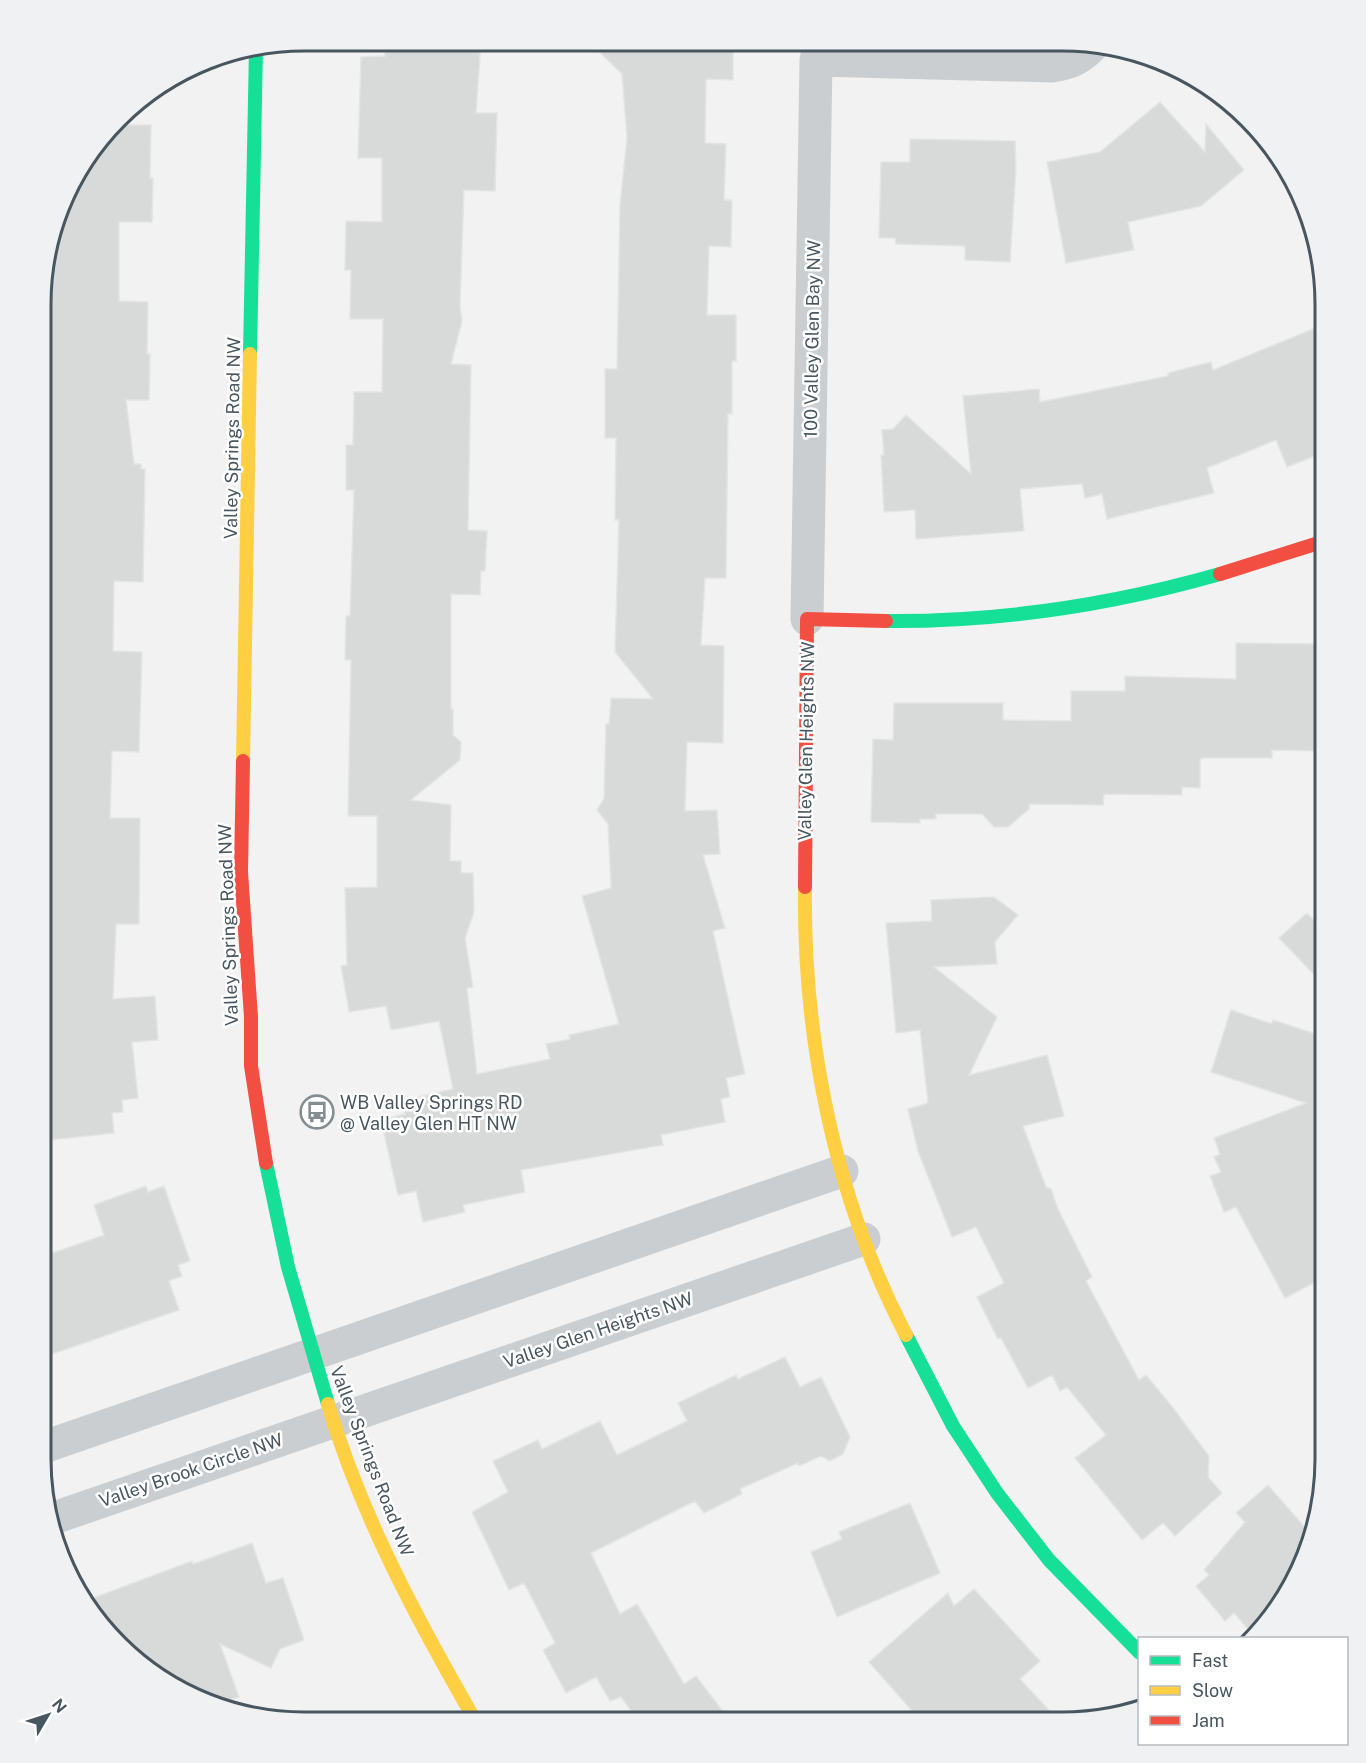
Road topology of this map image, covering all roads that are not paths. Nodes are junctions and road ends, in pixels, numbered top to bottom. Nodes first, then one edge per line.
1 (818, 51) edge
2 (1086, 52) edge
3 (256, 56) edge
4 (1315, 544) edge
5 (807, 619) junction
6 (842, 1172) junction
7 (864, 1239) junction
8 (311, 1354) junction
9 (333, 1421) junction
10 (51, 1444) edge
11 (58, 1517) edge
12 (1138, 1651) edge
13 (470, 1712) edge

1 - 2 street, 100 Valley Glen Bay NW
1 - 5 street, 100 Valley Glen Bay NW
3 - 8 street, Valley Springs Road NW
4 - 5 street, Valley Glen Heights NW
5 - 6 street, Valley Glen Heights NW
6 - 7 street, Valley Glen Heights NW
6 - 8 street
7 - 9 street, Valley Glen Heights NW
7 - 12 street, Valley Glen Heights NW
8 - 9 street, Valley Springs Road NW
8 - 10 street
9 - 11 street, Valley Brook Circle NW
9 - 13 street, Valley Springs Road NW

